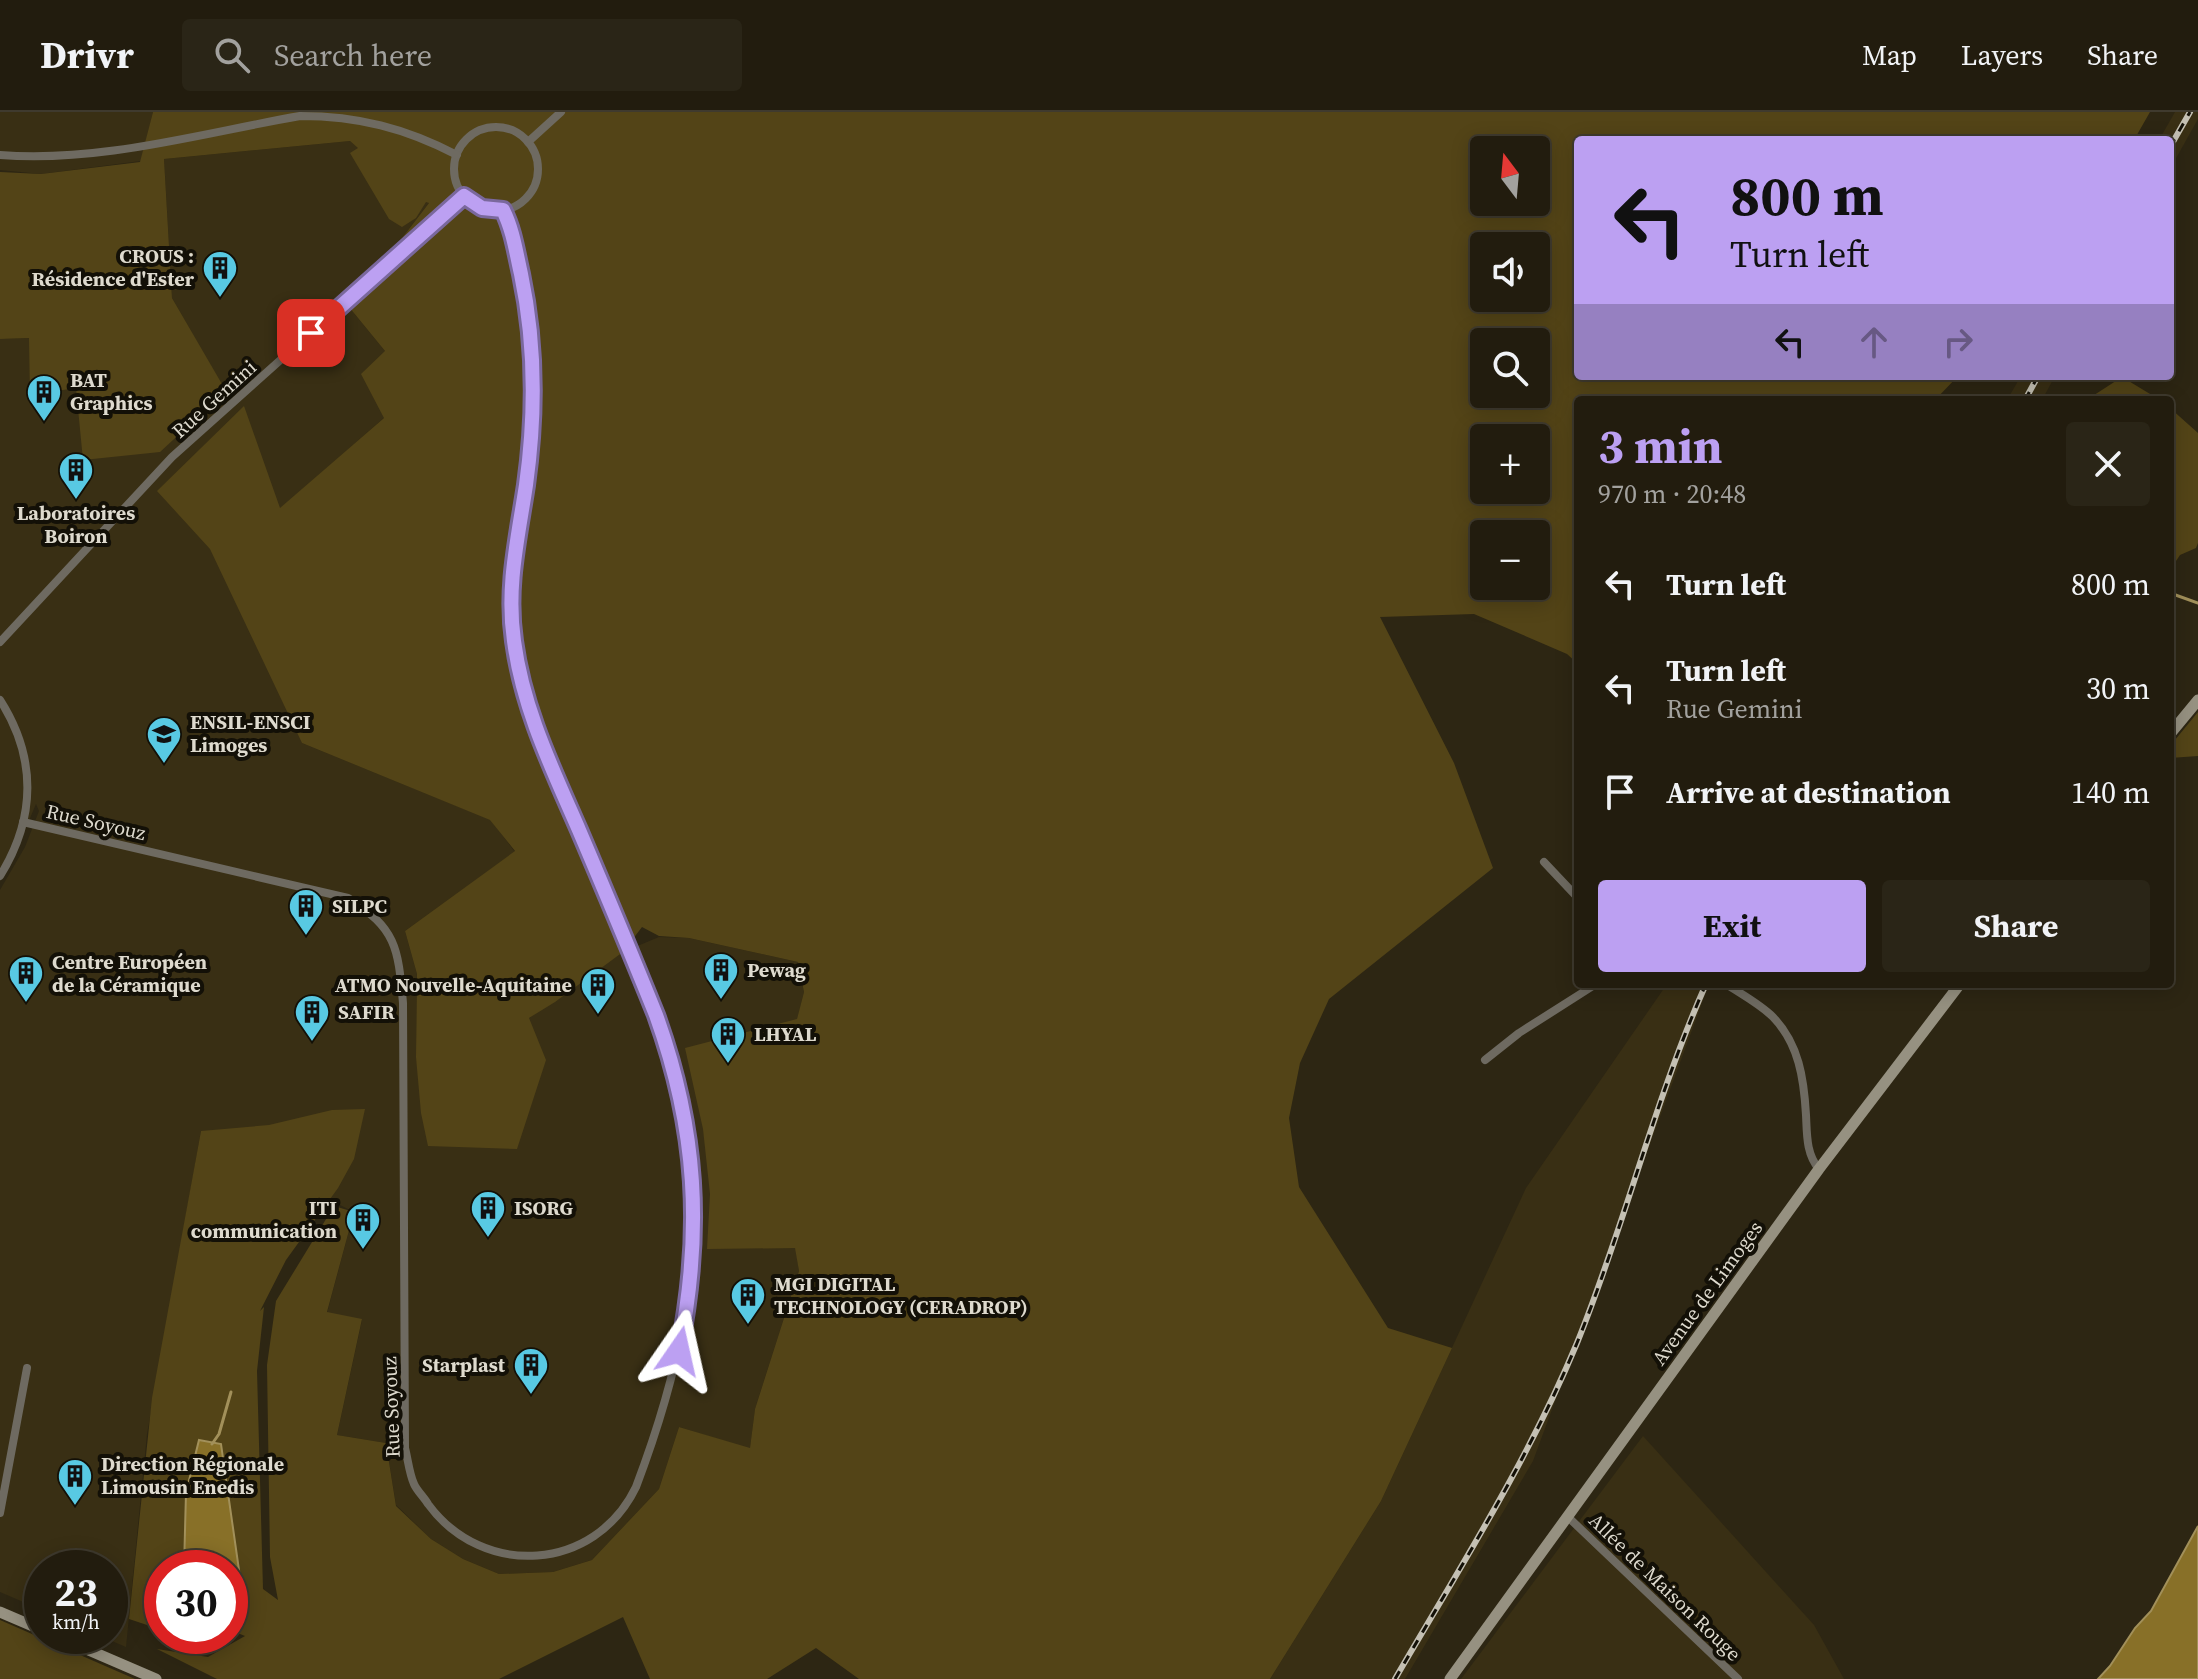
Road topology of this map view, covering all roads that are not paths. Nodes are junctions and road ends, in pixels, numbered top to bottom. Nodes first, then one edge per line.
1 (561, 112) edge
2 (528, 142) junction
3 (0, 155) edge
4 (457, 155) junction
5 (464, 196) junction
6 (503, 210) junction
7 (0, 642) edge
8 (0, 700) edge
9 (2198, 700) edge
10 (2174, 729) edge
11 (23, 822) junction
12 (1544, 862) dead end
13 (0, 876) edge
14 (1574, 894) edge
15 (1590, 988) edge
16 (1732, 988) edge
17 (1957, 988) edge
18 (1485, 1060) dead end
19 (1819, 1169) junction
20 (27, 1368) dead end
21 (0, 1513) edge
22 (1569, 1518) junction
23 (0, 1612) edge
24 (24, 1622) edge
25 (98, 1654) edge
26 (156, 1679) edge
27 (1450, 1679) edge
28 (1738, 1679) edge

1 - 2 street
2 - 4 street
2 - 6 street
3 - 4 street
4 - 5 street
5 - 6 street
5 - 7 street, Rue Gemini
6 - 11 street, Rue Soyouz
8 - 11 street
9 - 10 main road
11 - 13 street
12 - 14 street
15 - 18 street
16 - 19 street
17 - 19 main road, Avenue de Limoges
19 - 22 main road, Avenue de Limoges
20 - 21 street
22 - 27 main road, Avenue de Limoges
22 - 28 street, Allée de Maison Rouge
23 - 24 main road
25 - 26 main road

